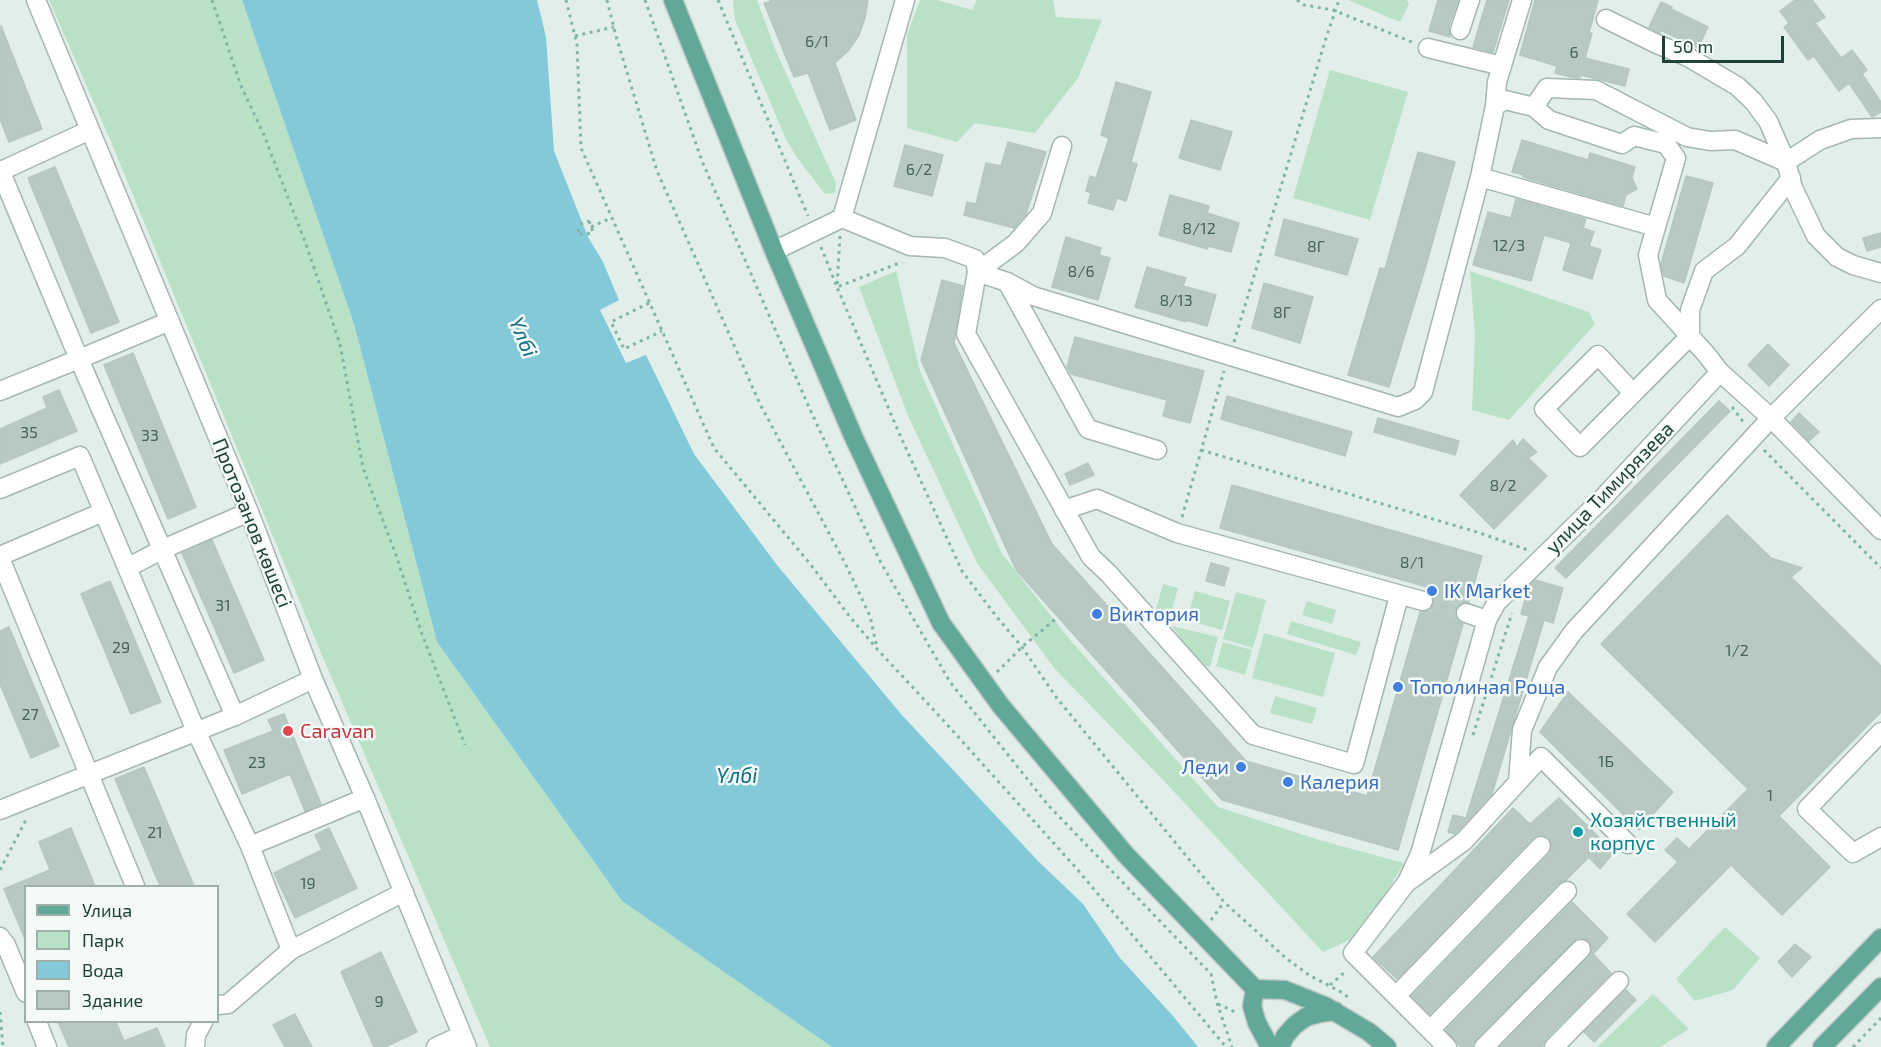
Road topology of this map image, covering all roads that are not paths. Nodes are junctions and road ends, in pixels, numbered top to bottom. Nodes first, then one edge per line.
1 (23, 0) edge
2 (36, 0) edge
3 (673, 0) edge
4 (905, 0) edge
5 (1470, 0) edge
6 (1522, 0) edge
7 (1606, 19) dead end
8 (1460, 30) dead end
9 (54, 43) junction
10 (1428, 48) road end
11 (1502, 66) junction
12 (1495, 106) junction
13 (1534, 106) junction
14 (1881, 128) edge
15 (90, 129) junction
16 (1062, 146) dead end
17 (0, 170) edge
18 (1789, 170) junction
19 (1480, 177) junction
20 (842, 219) junction
21 (1656, 227) junction
22 (774, 251) junction
23 (977, 272) junction
24 (1881, 273) edge
25 (1007, 282) junction
26 (1881, 309) edge
27 (170, 321) junction
28 (1690, 336) junction
29 (79, 359) junction
30 (1720, 372) junction
31 (0, 391) edge
32 (1634, 393) junction
33 (1771, 418) junction
34 (1157, 450) dead end
35 (0, 489) edge
36 (1064, 510) junction
37 (249, 512) junction
38 (103, 513) junction
39 (1881, 530) edge
40 (163, 549) junction
41 (0, 557) edge
42 (127, 568) junction
43 (1400, 596) junction
44 (1423, 601) tunnel mouth
45 (1466, 613) tunnel mouth
46 (1487, 620) junction
47 (313, 679) junction
48 (235, 716) junction
49 (196, 731) junction
50 (1881, 732) edge
51 (89, 775) junction
52 (1518, 782) junction
53 (365, 798) junction
54 (0, 810) edge
55 (1881, 837) edge
56 (1628, 844) dead end
57 (250, 846) junction
58 (1541, 846) dead end
59 (1407, 882) junction
60 (135, 885) edge
61 (1567, 891) dead end
62 (404, 892) junction
63 (0, 937) edge
64 (1881, 938) edge
65 (1581, 949) dead end
66 (291, 950) junction
67 (1619, 981) dead end
68 (1881, 987) edge
69 (24, 988) edge
70 (1256, 989) junction
71 (1396, 996) junction
72 (219, 1005) edge
73 (1335, 1011) junction
74 (37, 1023) edge
75 (1430, 1030) junction
76 (465, 1041) edge
77 (47, 1047) edge
78 (436, 1047) edge
79 (1270, 1047) edge
80 (1280, 1047) edge
81 (1387, 1047) edge
82 (1447, 1047) edge
83 (1484, 1047) edge
84 (1554, 1047) edge
85 (1776, 1047) edge
86 (1822, 1047) edge

1 - 9 street
2 - 9 street, Протозанов көшесі
3 - 22 main road
4 - 20 street
5 - 8 street
6 - 11 street
7 - 18 street
9 - 15 street, Протозанов көшесі
10 - 11 street
11 - 12 street
12 - 13 street
12 - 19 street
13 - 18 street
13 - 21 street
14 - 18 street
15 - 17 street
15 - 27 street, Протозанов көшесі
16 - 23 street
17 - 29 street
18 - 24 street
18 - 28 street
19 - 21 street
19 - 25 street
20 - 22 street
20 - 23 street
21 - 28 street
22 - 70 main road
23 - 25 street
23 - 36 street
25 - 34 street
26 - 33 street
27 - 29 street
27 - 37 street, Протозанов көшесі
28 - 30 street
28 - 32 street
29 - 31 street
29 - 40 street
30 - 33 street
30 - 46 street, улица Тимирязева
32 - 32 street
33 - 39 street
33 - 52 street
35 - 38 street
36 - 43 street
36 - 43 street
37 - 40 street
37 - 47 street, Протозанов көшесі
38 - 41 street
38 - 42 street
40 - 42 street
40 - 48 street
41 - 51 street
42 - 49 street
43 - 44 street
45 - 46 street
46 - 59 street, улица Тимирязева
47 - 48 street
47 - 53 street, Протозанов көшесі
48 - 49 street
49 - 51 street
49 - 57 street
50 - 55 street
51 - 54 street
51 - 60 street
52 - 56 street
52 - 59 street
53 - 57 street
53 - 62 street, Протозанов көшесі
57 - 66 street
58 - 71 street
59 - 71 street
61 - 75 street
62 - 66 street
62 - 76 street, Протозанов көшесі
63 - 69 street
64 - 85 main road
65 - 83 street
66 - 72 street
67 - 84 street
68 - 86 main road
70 - 73 main road
70 - 79 main road
71 - 75 street
73 - 80 main road
73 - 81 main road
74 - 77 street
75 - 82 street
76 - 78 street

